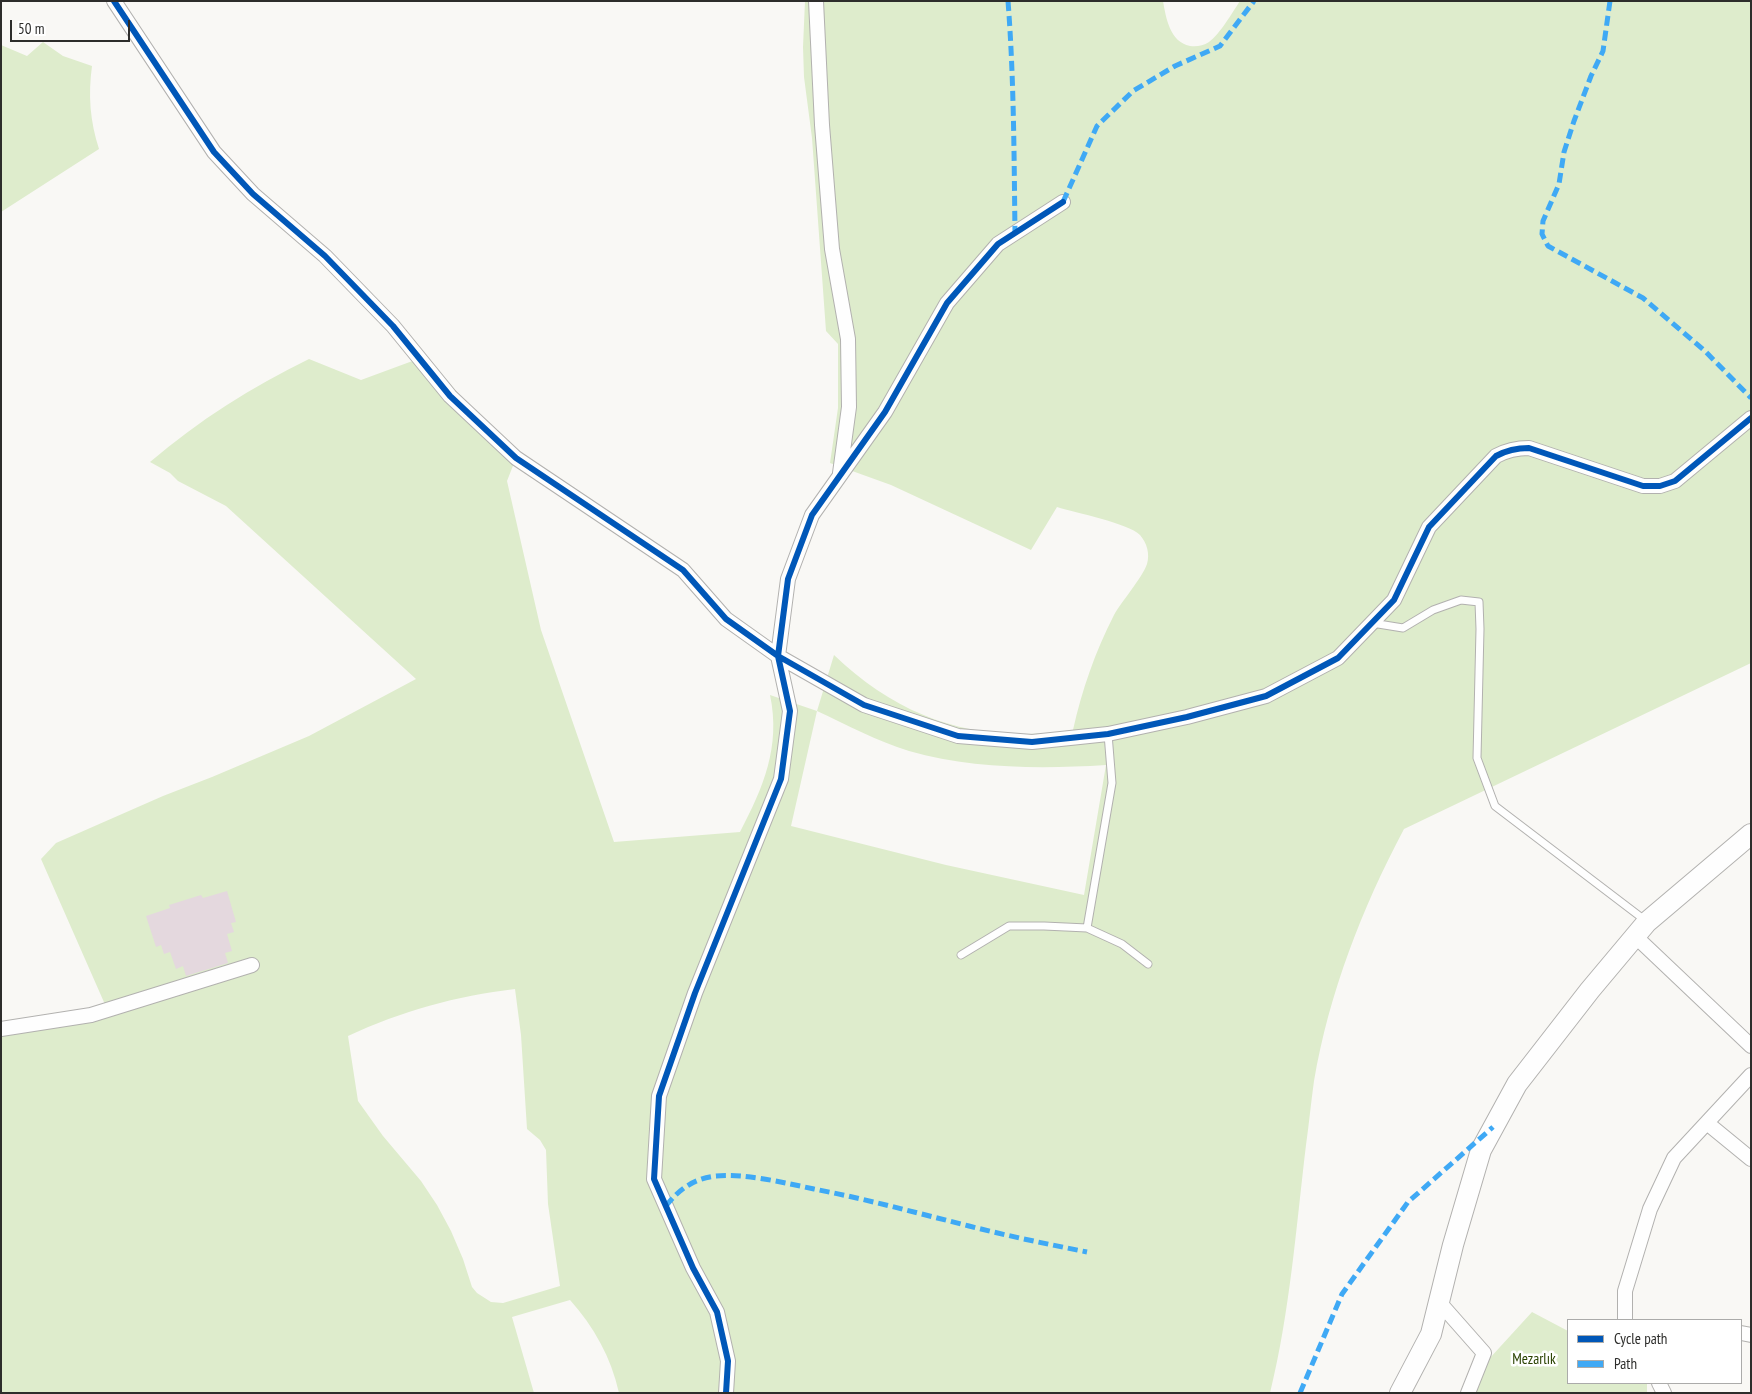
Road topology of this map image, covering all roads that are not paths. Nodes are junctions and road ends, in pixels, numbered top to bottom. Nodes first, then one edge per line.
1 (114, 1) edge
2 (816, 1) edge
3 (1063, 202) dead end
4 (1751, 418) edge
5 (840, 475) junction
6 (1371, 623) junction
7 (778, 656) junction
8 (1108, 734) junction
9 (1751, 834) edge
10 (1087, 928) junction
11 (1641, 929) junction
12 (961, 956) dead end
13 (1148, 964) dead end
14 (252, 965) dead end
15 (1, 1029) edge
16 (1751, 1046) edge
17 (1751, 1075) edge
18 (1707, 1123) junction
19 (1751, 1159) edge
20 (1439, 1302) junction
21 (1625, 1319) edge
22 (726, 1393) edge
23 (1400, 1393) edge
24 (1468, 1393) edge

1 - 7 street
2 - 5 street
3 - 5 street
4 - 6 street
5 - 7 street
6 - 8 street
6 - 11 lane
7 - 8 street
7 - 22 street
8 - 10 lane
9 - 11 street
10 - 12 lane
10 - 13 lane
11 - 16 street
11 - 20 street
14 - 15 street
17 - 18 street
18 - 19 street
18 - 21 street
20 - 23 street
20 - 24 street

